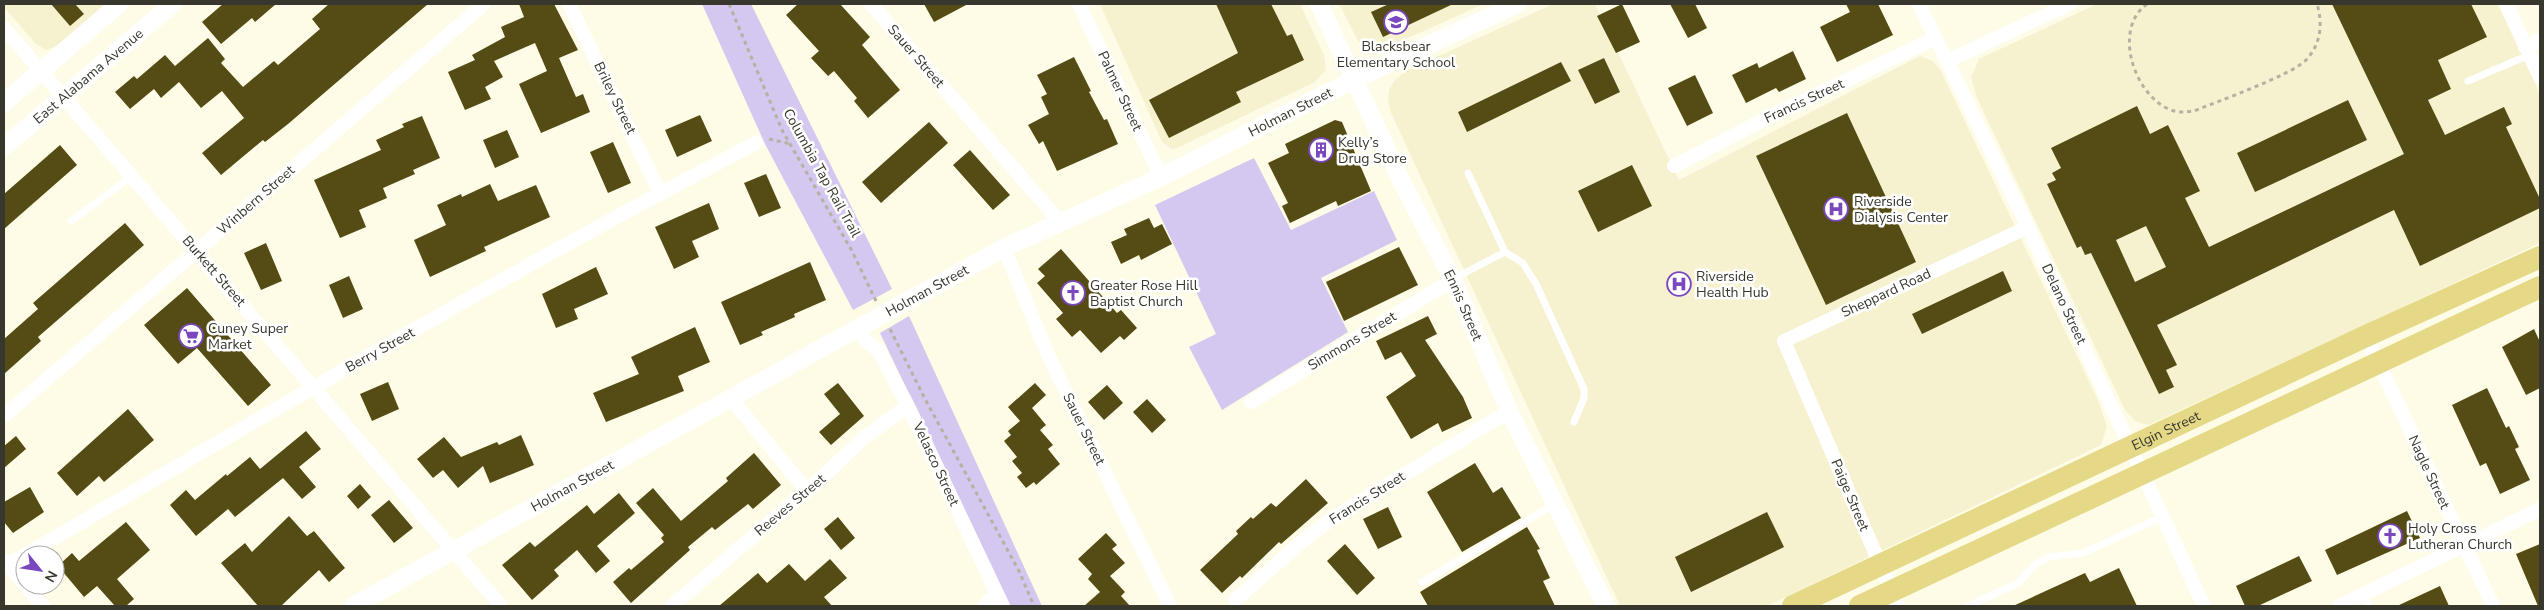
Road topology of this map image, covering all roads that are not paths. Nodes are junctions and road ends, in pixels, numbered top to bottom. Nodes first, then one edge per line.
1 (120, 4) edge
2 (173, 4) edge
3 (484, 4) edge
4 (569, 4) edge
5 (870, 4) edge
6 (1079, 4) edge
7 (1319, 4) edge
8 (1517, 4) edge
9 (1919, 4) edge
10 (2070, 4) edge
11 (2506, 4) edge
12 (4, 28) edge
13 (1936, 38) junction
14 (2540, 40) edge
15 (2528, 51) junction
16 (1947, 61) junction
17 (41, 70) junction
18 (2540, 77) edge
19 (1355, 79) junction
20 (2468, 81) dead end
21 (63, 98) junction
22 (4, 103) edge
23 (756, 143) road end
24 (4, 148) edge
25 (1674, 166) dead end
26 (1468, 173) dead end
27 (131, 176) junction
28 (1161, 177) junction
29 (660, 193) junction
30 (71, 221) dead end
31 (1060, 222) junction
32 (2028, 227) junction
33 (1004, 248) junction
34 (196, 251) junction
35 (1505, 252) junction
36 (2540, 257) edge
37 (1453, 280) junction
38 (2540, 286) edge
39 (858, 329) junction
40 (2366, 336) junction
41 (2378, 361) junction
42 (1802, 382) joint
43 (314, 387) junction
44 (731, 399) junction
45 (1251, 402) dead end
46 (908, 406) junction
47 (1509, 410) junction
48 (4, 416) edge
49 (1574, 422) dead end
50 (2130, 448) junction
51 (2142, 474) junction
52 (806, 491) junction
53 (1556, 503) junction
54 (2540, 509) edge
55 (2162, 517) junction
56 (2463, 546) junction
57 (453, 550) junction
58 (6, 562) edge
59 (1879, 565) junction
60 (15, 573) edge
61 (1422, 582) dead end
62 (34, 595) edge
63 (1894, 599) edge
64 (1000, 600) edge
65 (1235, 600) dead end
66 (2366, 600) edge
67 (43, 606) edge
68 (353, 606) edge
69 (500, 606) edge
70 (672, 606) edge
71 (984, 606) edge
72 (1170, 606) edge
73 (1606, 606) edge
74 (1793, 606) edge
75 (1860, 606) edge
76 (1968, 606) edge
77 (2204, 606) edge
78 (2339, 606) edge
79 (2493, 606) edge

1 - 17 street
2 - 21 street, East Alabama Avenue
3 - 34 street, Winbern Street
4 - 29 street, Briley Street
5 - 31 street, Sauer Street
6 - 28 street, Palmer Street
7 - 19 street, Ennis Street
8 - 19 street, Holman Street
9 - 13 street, Delano Street
10 - 16 street
11 - 15 street
12 - 17 street, Burkett Street
13 - 16 street, Delano Street
13 - 25 street, Francis Street
14 - 15 street
15 - 18 street
15 - 20 lane
16 - 32 street, Delano Street
17 - 21 street, Burkett Street
17 - 22 street
19 - 28 street, Holman Street
19 - 37 street, Ennis Street
21 - 24 street, East Alabama Avenue
21 - 27 street, Burkett Street
23 - 29 street, Berry Street
26 - 35 lane
27 - 30 lane
27 - 34 street, Burkett Street
28 - 31 street, Holman Street
29 - 43 street, Berry Street
31 - 33 street, Holman Street
32 - 42 street, Sheppard Road
32 - 50 street, Delano Street
33 - 39 street, Holman Street
33 - 72 street, Sauer Street
34 - 43 street, Burkett Street
34 - 48 street, Winbern Street
35 - 37 lane
35 - 49 lane
36 - 40 main road, Elgin Street
37 - 45 street, Simmons Street
37 - 47 street, Ennis Street
38 - 41 main road, Elgin Street
39 - 44 street, Holman Street
39 - 46 street, Velasco Street
40 - 41 street, Nagle Street
40 - 50 main road, Elgin Street
41 - 51 main road, Elgin Street
41 - 56 street, Nagle Street
42 - 59 street, Paige Street
43 - 57 street, Burkett Street
43 - 58 street, Berry Street
44 - 52 street
44 - 57 street, Holman Street
46 - 52 street, Reeves Street
46 - 64 street, Velasco Street
47 - 53 street, Ennis Street
47 - 65 street, Francis Street
50 - 51 street, Delano Street
50 - 59 main road, Elgin Street
51 - 55 street, Delano Street
51 - 63 main road, Elgin Street
52 - 70 street, Reeves Street
53 - 61 lane
53 - 73 street, Ennis Street
54 - 56 street
55 - 76 lane
55 - 77 street, Delano Street
56 - 66 street
56 - 79 street, Nagle Street
57 - 68 street, Holman Street
57 - 69 street, Burkett Street
58 - 60 street
59 - 63 street, Paige Street
59 - 74 main road, Elgin Street
62 - 67 street
63 - 75 main road, Elgin Street
64 - 71 street
66 - 78 street

